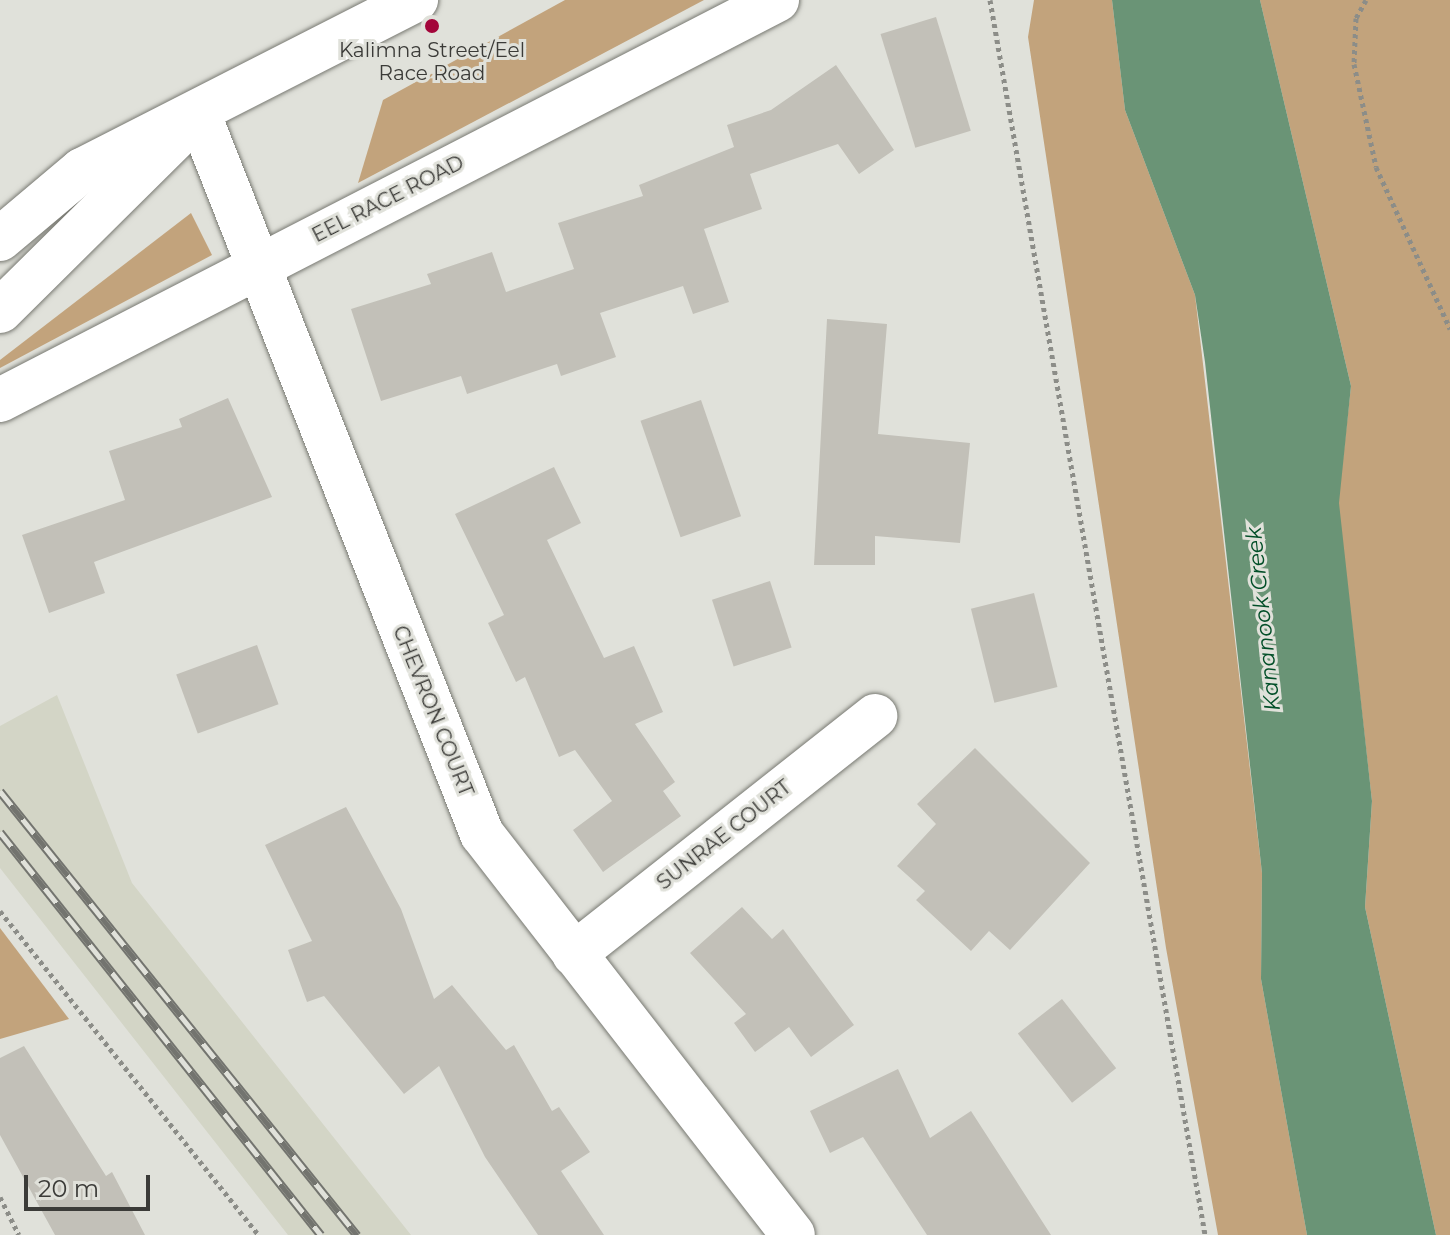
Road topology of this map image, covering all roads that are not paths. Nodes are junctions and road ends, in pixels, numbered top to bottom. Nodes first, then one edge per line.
1 (416, 0) edge
2 (777, 0) edge
3 (199, 115) junction
4 (0, 239) edge
5 (256, 267) junction
6 (0, 311) edge
7 (0, 400) edge
8 (875, 716) dead end
9 (574, 954) junction
10 (793, 1235) edge

1 - 3 street
2 - 5 street, EEL RACE ROAD
3 - 4 street
3 - 5 street, CHEVRON COURT
3 - 6 street
5 - 7 street, EEL RACE ROAD
5 - 9 street, CHEVRON COURT
8 - 9 street, SUNRAE COURT
9 - 10 street, CHEVRON COURT

